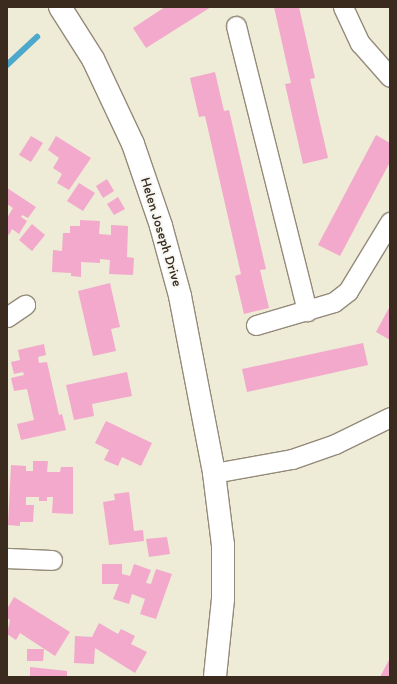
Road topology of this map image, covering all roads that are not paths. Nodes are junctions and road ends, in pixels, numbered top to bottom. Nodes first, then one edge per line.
1 (60, 7) edge
2 (343, 7) edge
3 (236, 26) dead end
4 (390, 77) edge
5 (390, 222) edge
6 (25, 305) dead end
7 (307, 311) junction
8 (7, 317) edge
9 (256, 325) dead end
10 (390, 417) edge
11 (214, 473) junction
12 (7, 558) edge
13 (52, 560) dead end
14 (215, 677) edge

1 - 11 street, Helen Joseph Drive
2 - 4 street
3 - 7 street
5 - 7 street
6 - 8 street
7 - 9 street
10 - 11 street
11 - 14 street, Helen Joseph Drive
12 - 13 street

